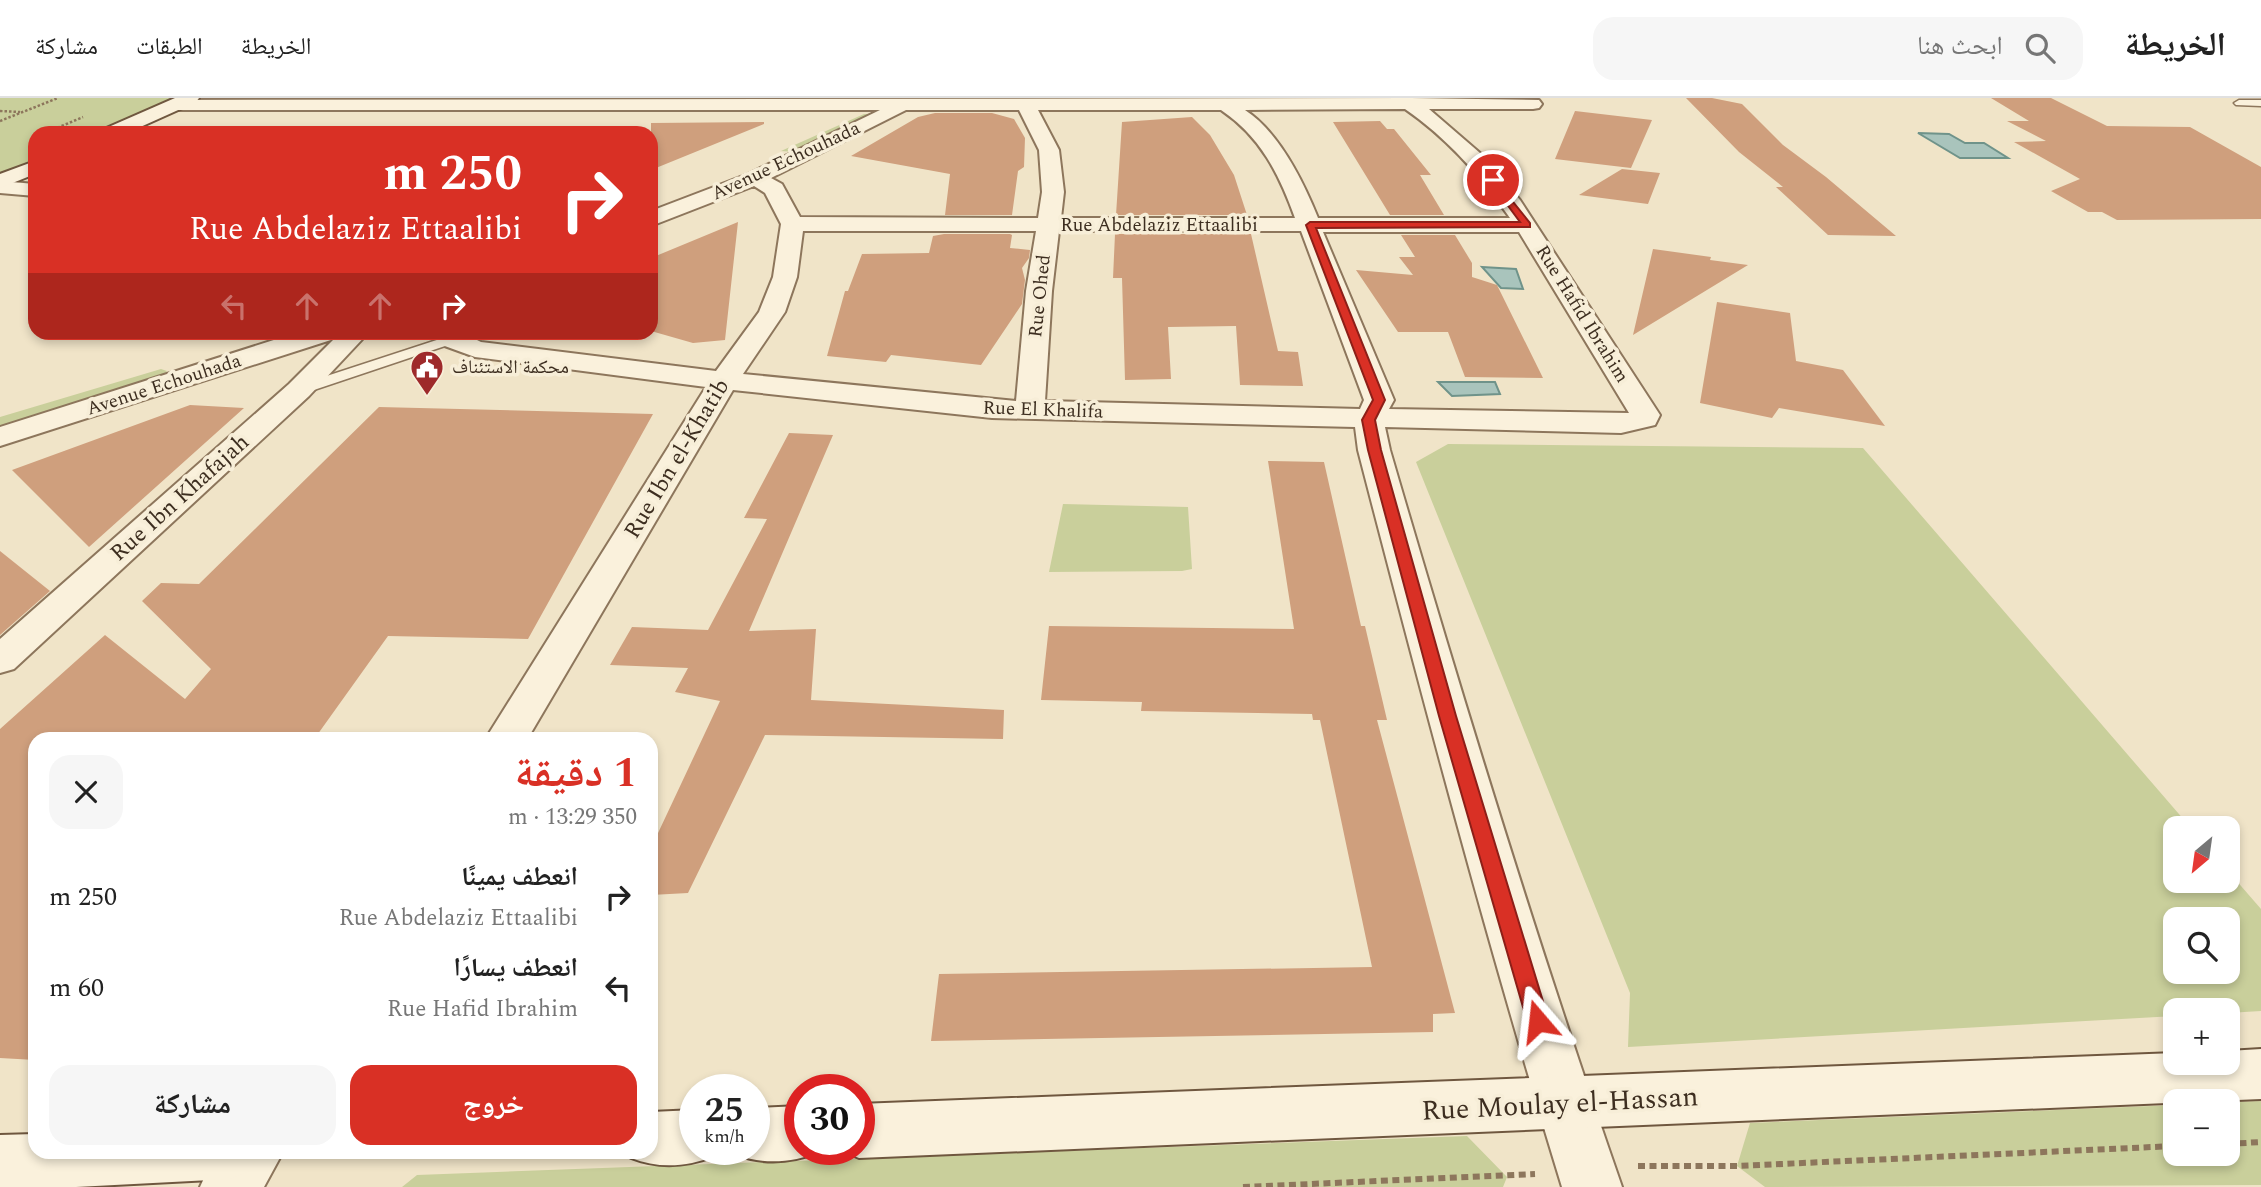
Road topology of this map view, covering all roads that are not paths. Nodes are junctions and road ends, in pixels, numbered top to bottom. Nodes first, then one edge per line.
1 (1404, 100) edge
2 (591, 101) edge
3 (875, 101) edge
4 (913, 101) edge
5 (1221, 101) edge
6 (182, 102) edge
7 (2239, 103) dead end
8 (2261, 103) edge
9 (1533, 104) dead end
10 (472, 105) junction
11 (1026, 105) junction
12 (127, 126) edge
13 (797, 135) dead end
14 (28, 171) edge
15 (755, 178) junction
16 (691, 183) dead end
17 (0, 185) edge
18 (28, 189) edge
19 (658, 196) edge
20 (658, 216) edge
21 (792, 224) junction
22 (1047, 224) junction
23 (1310, 225) junction
24 (1526, 225) junction
25 (228, 340) edge
26 (303, 340) edge
27 (348, 340) edge
28 (438, 340) edge
29 (457, 340) edge
30 (724, 381) junction
31 (299, 390) junction
32 (1030, 410) junction
33 (0, 412) edge
34 (1645, 415) joint
35 (1369, 420) junction
36 (0, 437) edge
37 (0, 660) edge
38 (511, 732) edge
39 (2261, 1074) edge
40 (1565, 1102) junction
41 (875, 1130) edge
42 (679, 1138) edge
43 (658, 1139) edge
44 (84, 1159) edge
45 (249, 1159) edge
46 (0, 1163) edge
47 (230, 1187) edge
48 (1592, 1187) edge

1 - 5 street
1 - 9 street
1 - 24 street, Rue Hafid Ibrahim
2 - 3 street
2 - 10 street
2 - 10 street
3 - 4 street
3 - 13 street, Avenue Echouhada
4 - 11 street
4 - 15 street, Avenue Echouhada
5 - 11 street
5 - 23 street
6 - 10 street
6 - 12 street
7 - 8 lane
11 - 22 street, Rue Ohed
14 - 17 street
15 - 20 street, Avenue Echouhada
15 - 21 street
16 - 19 street, Avenue Echouhada
17 - 18 street
21 - 22 street, Rue Abdelaziz Ettaalibi
21 - 30 street, Rue Ibn el-Khatib
22 - 23 street, Rue Abdelaziz Ettaalibi
22 - 32 street, Rue Ohed
23 - 24 street, Rue Abdelaziz Ettaalibi
23 - 35 street
24 - 34 street, Rue Hafid Ibrahim
25 - 33 street, Avenue Echouhada
26 - 36 street, Avenue Echouhada
27 - 31 street, Rue Ibn Khafajah
28 - 31 lane
29 - 30 street, Rue El Khalifa
30 - 32 street, Rue El Khalifa
30 - 38 street, Rue Ibn el-Khatib
31 - 37 street, Rue Ibn Khafajah
32 - 35 street, Rue El Khalifa
34 - 35 street, Rue El Khalifa
35 - 40 street
39 - 40 street, Rue Moulay el-Hassan
40 - 41 street, Rue Moulay el-Hassan
40 - 48 street
42 - 43 street
44 - 46 street
45 - 47 street

